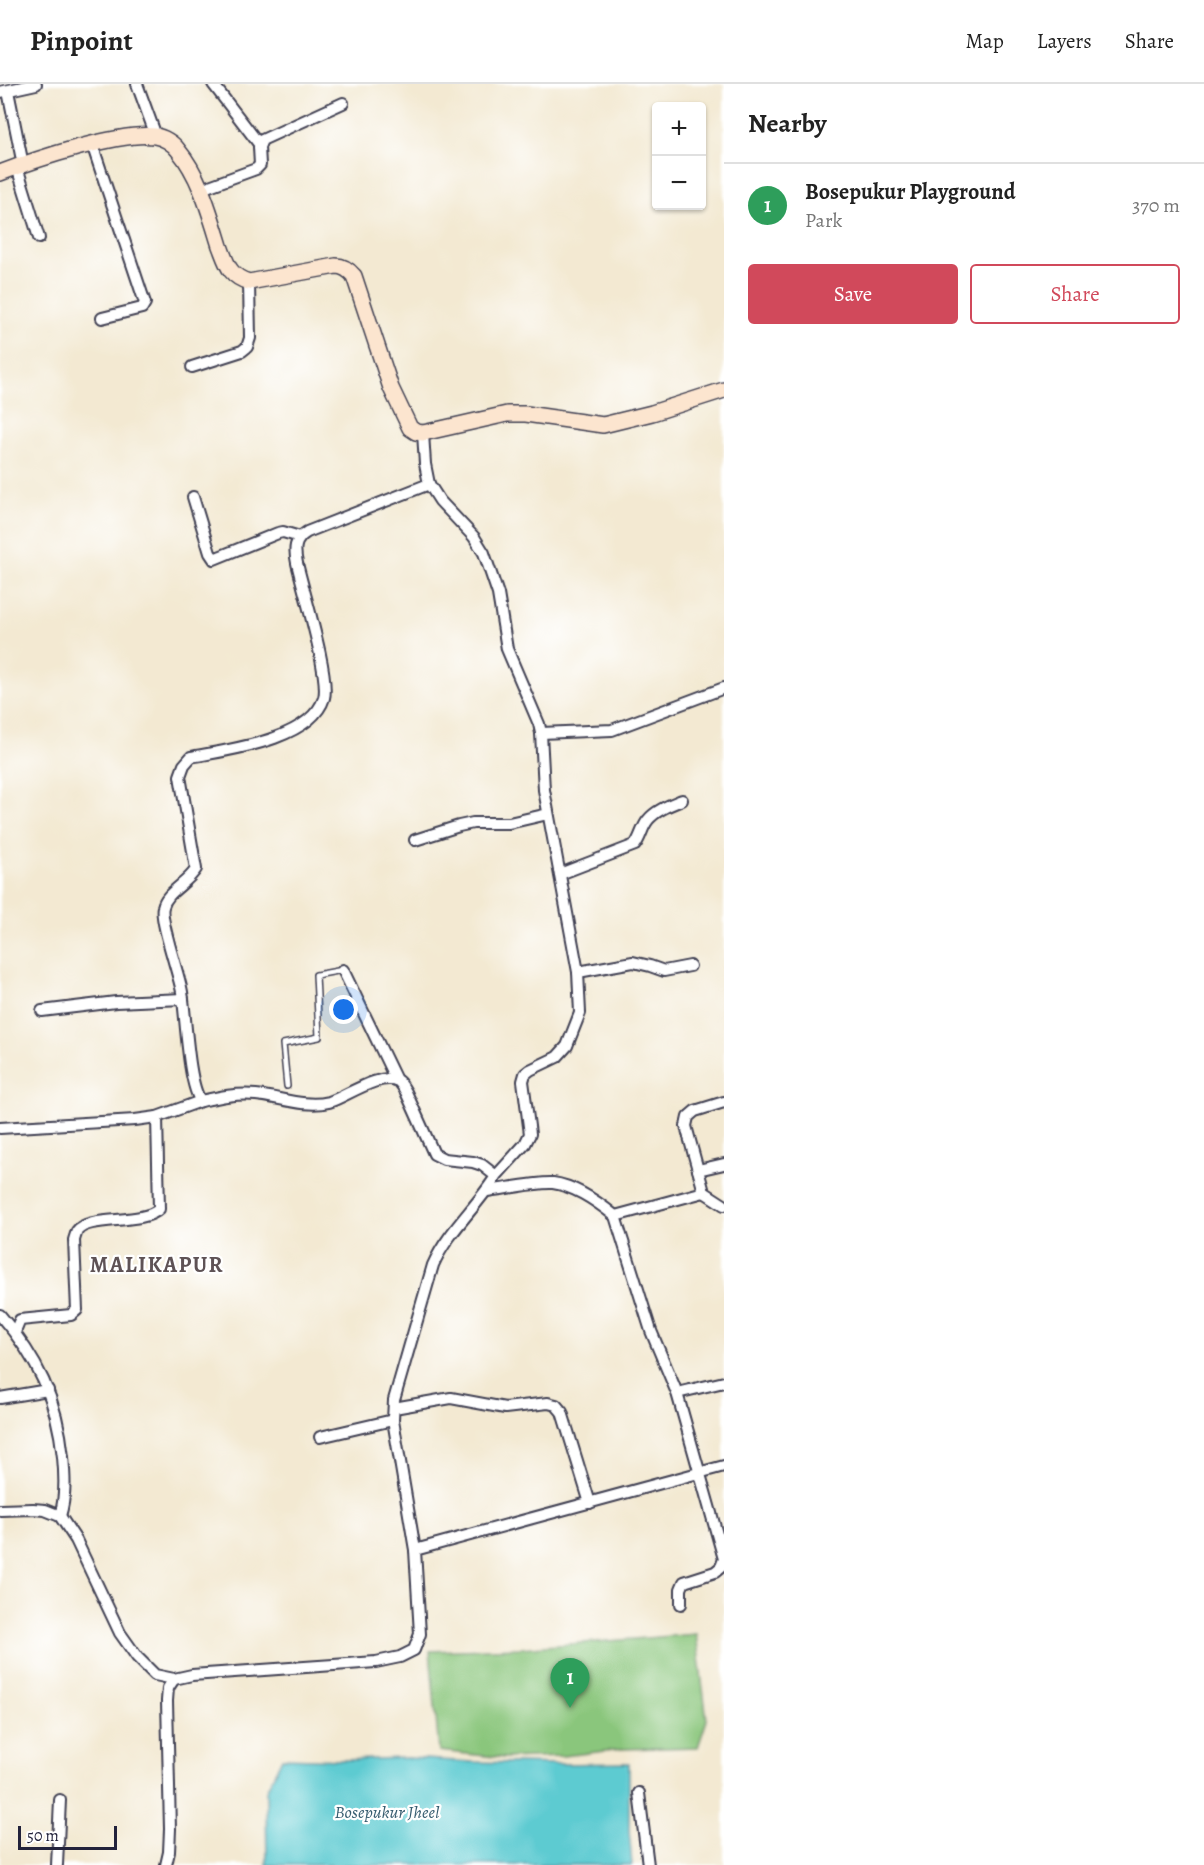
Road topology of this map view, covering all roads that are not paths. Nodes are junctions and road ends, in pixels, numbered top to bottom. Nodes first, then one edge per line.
1 (36, 84) edge
2 (137, 84) edge
3 (213, 84) edge
4 (4, 92) edge
5 (343, 103) dead end
6 (156, 136) junction
7 (92, 144) junction
8 (259, 144) junction
9 (20, 166) junction
10 (0, 173) edge
11 (201, 189) junction
12 (39, 238) dead end
13 (249, 282) junction
14 (102, 318) dead end
15 (192, 367) dead end
16 (724, 390) edge
17 (423, 433) junction
18 (429, 484) junction
19 (193, 497) dead end
20 (300, 537) junction
21 (724, 688) edge
22 (541, 733) junction
23 (681, 800) dead end
24 (548, 814) junction
25 (415, 840) dead end
26 (560, 874) junction
27 (690, 966) dead end
28 (343, 970) joint
29 (578, 972) junction
30 (183, 999) junction
31 (42, 1011) dead end
32 (396, 1080) junction
33 (287, 1086) dead end
34 (201, 1101) junction
35 (724, 1102) edge
36 (157, 1117) junction
37 (0, 1128) edge
38 (724, 1164) edge
39 (698, 1170) junction
40 (496, 1176) junction
41 (487, 1191) junction
42 (704, 1192) junction
43 (724, 1205) edge
44 (615, 1216) junction
45 (0, 1315) edge
46 (15, 1332) junction
47 (724, 1382) edge
48 (48, 1390) junction
49 (677, 1393) junction
50 (0, 1398) edge
51 (394, 1408) junction
52 (393, 1420) junction
53 (320, 1437) dead end
54 (724, 1466) edge
55 (699, 1472) junction
56 (590, 1503) junction
57 (0, 1510) edge
58 (60, 1516) junction
59 (415, 1550) junction
60 (681, 1604) dead end
61 (174, 1679) junction
62 (639, 1793) dead end
63 (60, 1800) dead end
64 (57, 1865) edge
65 (166, 1865) edge
66 (648, 1865) edge

1 - 4 street
2 - 6 street
3 - 8 street
4 - 9 street
5 - 8 street
6 - 7 street
6 - 11 street
7 - 9 street
7 - 14 street
8 - 11 street
9 - 10 street
9 - 12 street
11 - 13 street
13 - 15 street
13 - 17 street
16 - 17 street
17 - 18 street
18 - 20 street
18 - 22 street
19 - 20 street
20 - 30 street
21 - 22 street
22 - 24 street
23 - 26 street
24 - 25 street
24 - 26 street
26 - 29 street
27 - 29 street
28 - 32 street
28 - 33 lane
29 - 40 street
30 - 31 street
30 - 34 street
32 - 34 street
32 - 40 street
34 - 36 street
35 - 39 street
36 - 37 street
36 - 46 street
38 - 39 street
39 - 42 street
40 - 41 street
41 - 44 street
41 - 51 street
42 - 43 street
42 - 44 street
44 - 49 street
45 - 46 street
46 - 48 street
47 - 49 street
48 - 50 street
48 - 58 street
49 - 55 street
51 - 52 street
51 - 56 street
52 - 53 street
52 - 59 street
54 - 55 street
55 - 56 street
55 - 60 street
56 - 59 street
57 - 58 street
58 - 61 street
59 - 61 street
61 - 65 street
62 - 66 street
63 - 64 street

